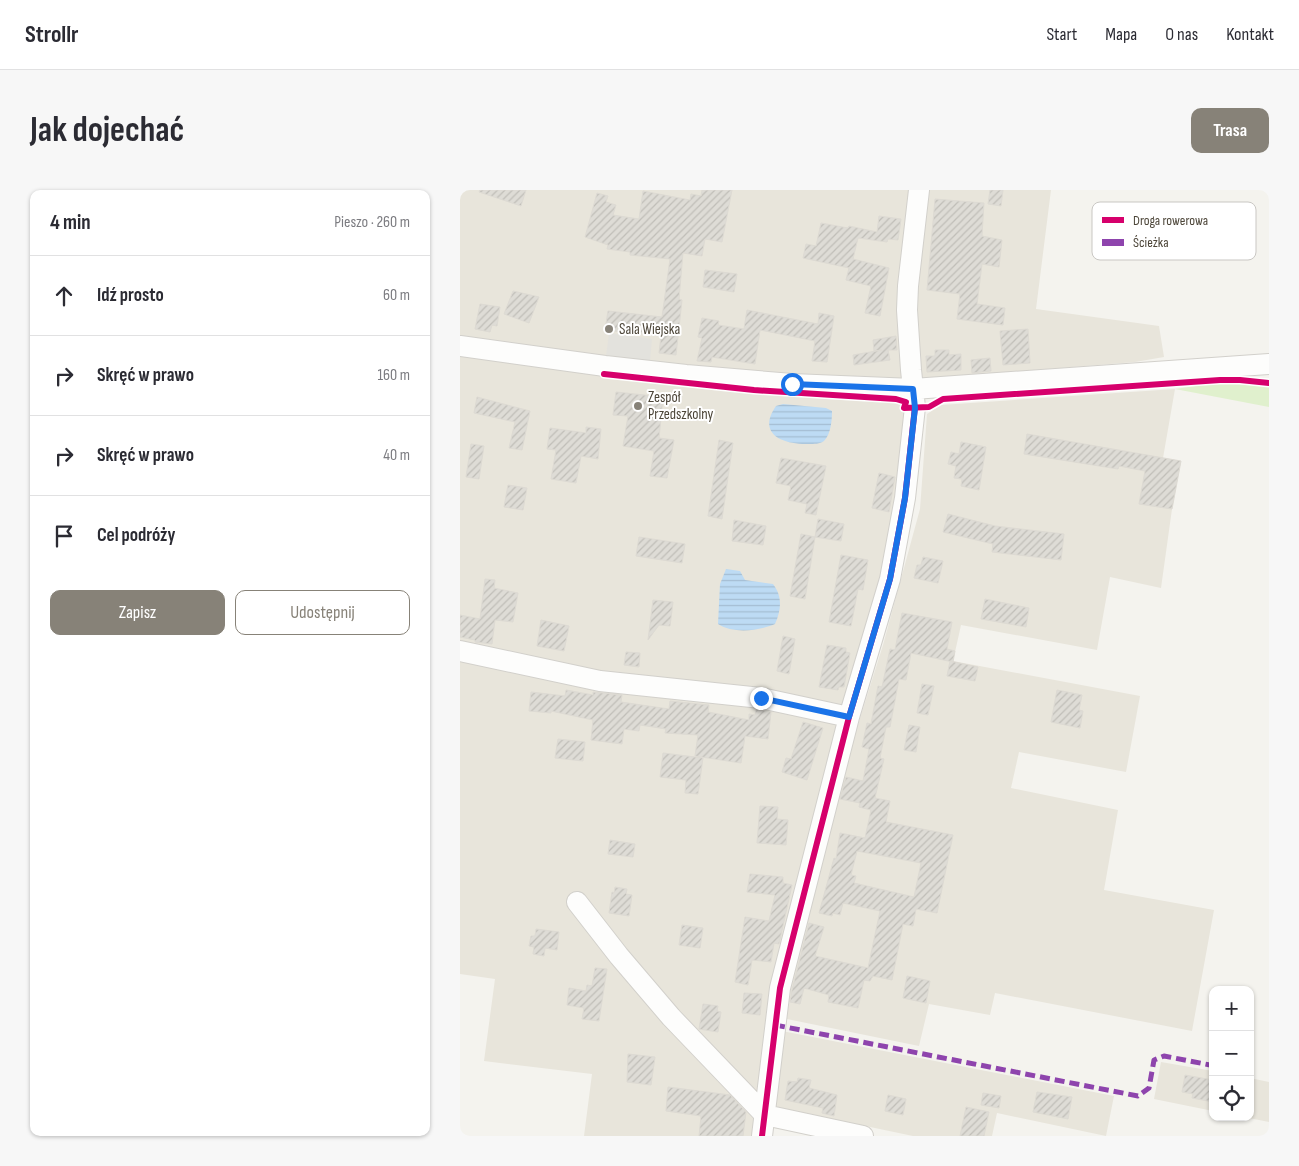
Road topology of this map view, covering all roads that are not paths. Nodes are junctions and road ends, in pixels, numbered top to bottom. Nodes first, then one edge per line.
1 (919, 190) edge
2 (460, 346) edge
3 (1269, 364) edge
4 (913, 389) junction
5 (460, 651) edge
6 (849, 717) junction
7 (577, 902) dead end
8 (765, 1115) junction
9 (762, 1136) edge
10 (863, 1136) edge

1 - 4 street
2 - 4 street
3 - 4 street
4 - 6 street
5 - 6 street
6 - 8 street
7 - 8 street
8 - 9 street
8 - 10 street

